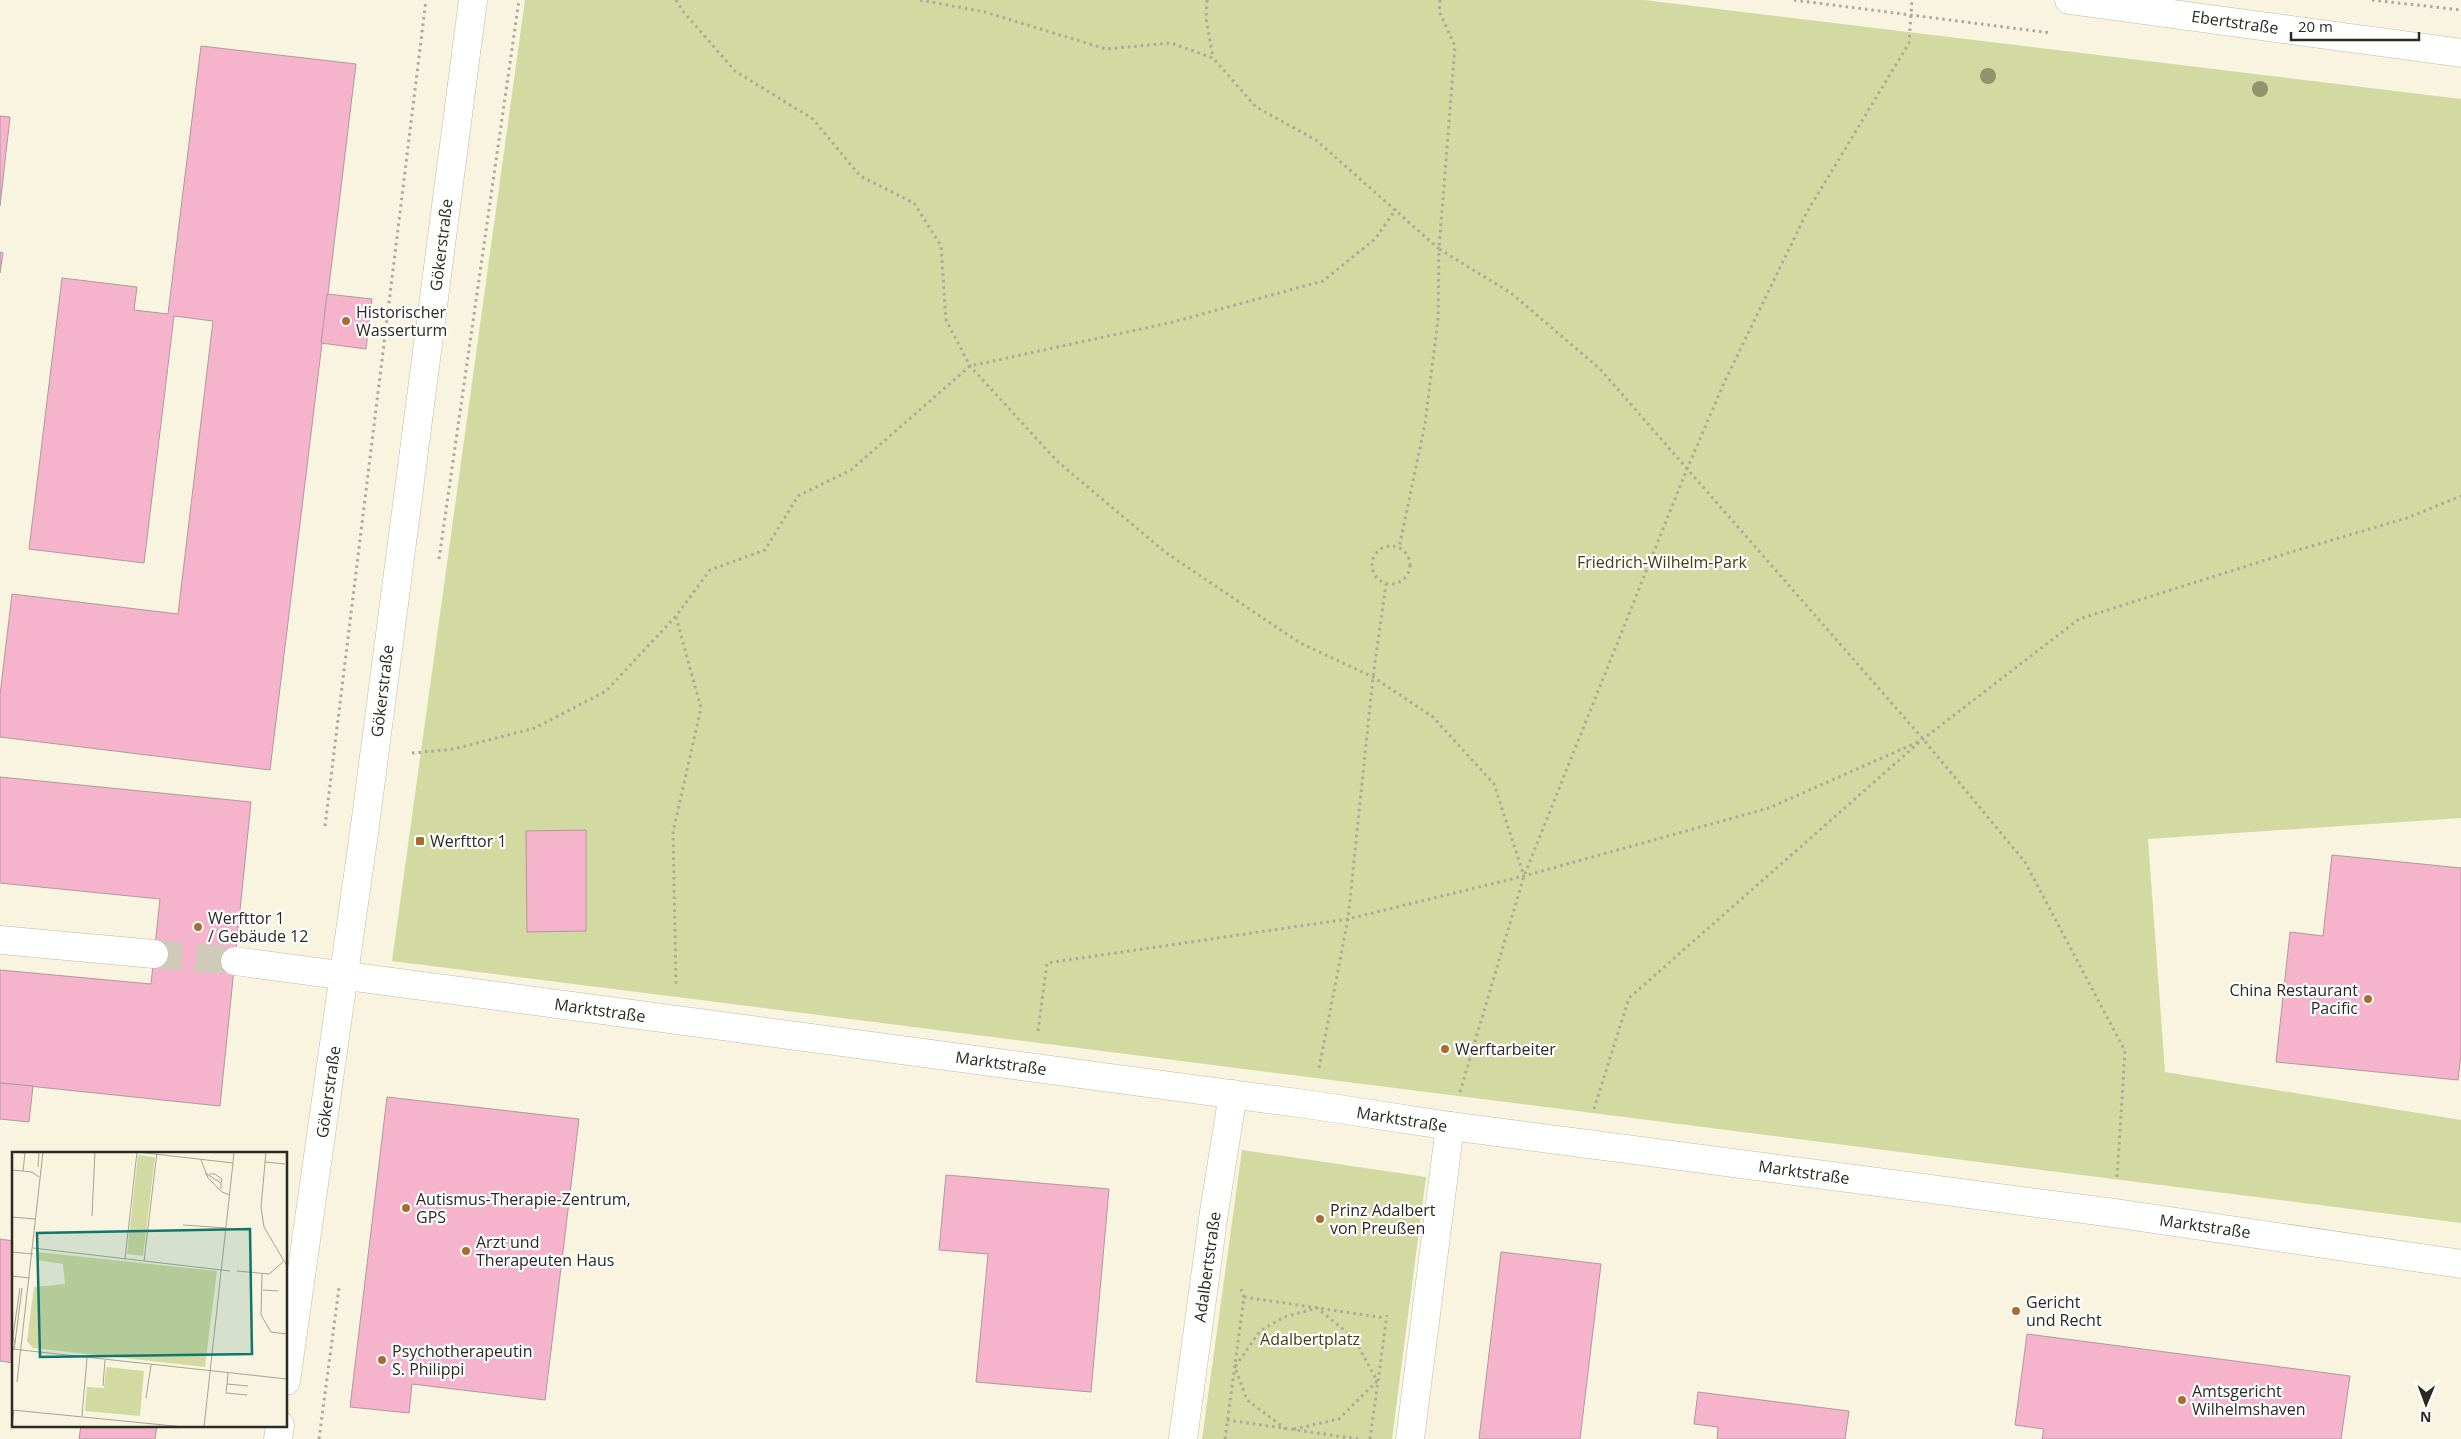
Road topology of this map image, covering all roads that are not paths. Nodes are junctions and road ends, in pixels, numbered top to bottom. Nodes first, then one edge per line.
1 (473, 0) edge
2 (2069, 0) edge
3 (2461, 53) edge
4 (0, 940) edge
5 (154, 954) tunnel mouth
6 (235, 961) tunnel mouth
7 (343, 976) junction
8 (1233, 1094) junction
9 (1450, 1126) junction
10 (2461, 1264) edge
11 (288, 1367) edge
12 (280, 1426) edge
13 (1185, 1427) edge
14 (278, 1439) edge
15 (1410, 1439) edge

1 - 7 street, Gökerstraße
2 - 3 street, Ebertstraße
4 - 5 street
6 - 7 street, Marktstraße
7 - 8 street, Marktstraße
7 - 11 street, Gökerstraße
8 - 9 street, Marktstraße
8 - 13 street, Adalbertstraße
9 - 10 street, Marktstraße
9 - 15 street
12 - 14 street

